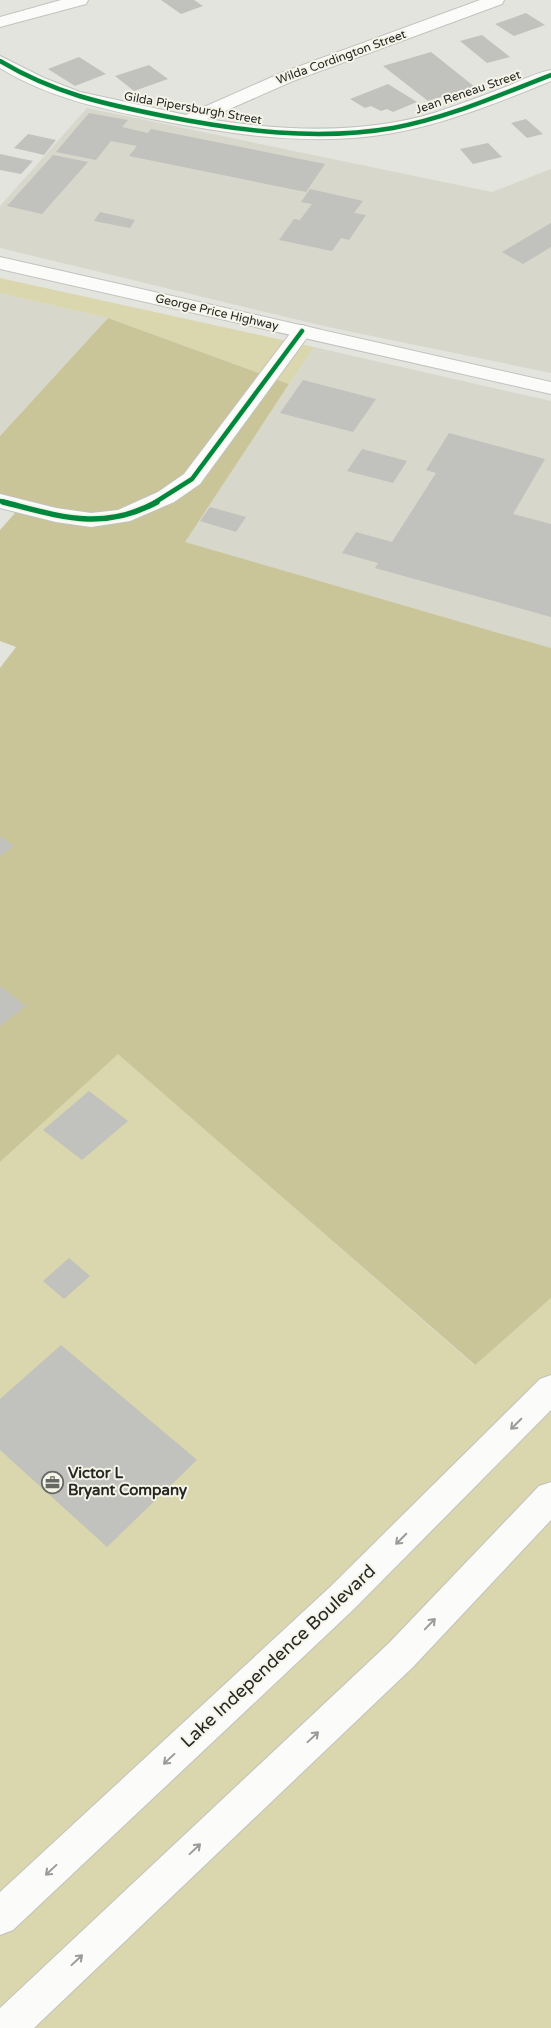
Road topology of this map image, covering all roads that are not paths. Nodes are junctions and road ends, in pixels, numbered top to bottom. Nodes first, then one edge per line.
1 (80, 0) edge
2 (496, 0) edge
3 (0, 22) edge
4 (0, 61) edge
5 (551, 75) edge
6 (187, 121) junction
7 (392, 128) joint
8 (0, 263) edge
9 (302, 332) junction
10 (551, 388) edge
11 (0, 501) edge
12 (551, 1389) edge
13 (551, 1497) edge
14 (0, 1917) edge
15 (6, 2028) edge

1 - 3 main road
2 - 6 main road, Wilda Cordington Street
4 - 6 main road, Gilda Pipersburgh Street
5 - 7 main road, Jean Reneau Street
6 - 7 main road, Gilda Pipersburgh Street
8 - 9 main road, George Price Highway
9 - 10 main road, George Price Highway
9 - 11 main road
12 -> 14 main road, Lake Independence Boulevard
15 -> 13 main road

